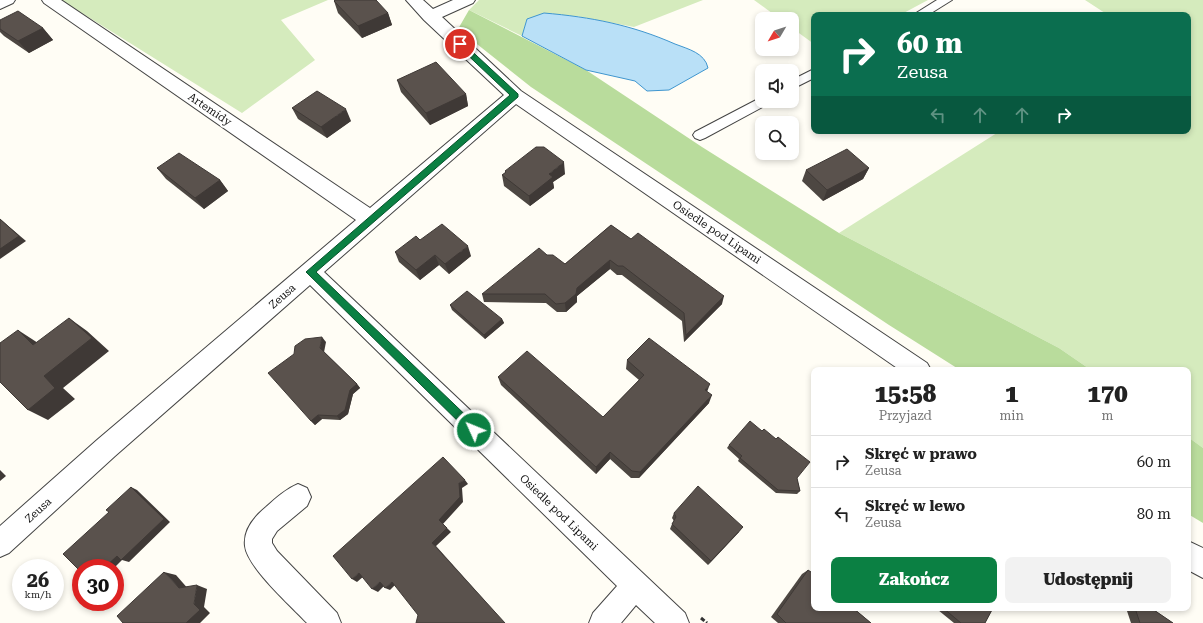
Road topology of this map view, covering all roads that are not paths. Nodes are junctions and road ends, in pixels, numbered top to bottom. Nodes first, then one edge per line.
1 (7, 0) edge
2 (50, 0) edge
3 (414, 0) edge
4 (467, 0) edge
5 (946, 0) edge
6 (0, 4) edge
7 (924, 12) edge
8 (430, 16) junction
9 (811, 75) edge
10 (799, 81) edge
11 (515, 95) junction
12 (755, 105) edge
13 (700, 135) dead end
14 (370, 219) junction
15 (310, 272) junction
16 (914, 367) edge
17 (298, 497) dead end
18 (0, 544) edge
19 (1191, 556) edge
20 (1203, 564) edge
21 (636, 585) junction
22 (326, 623) edge
23 (604, 623) edge
24 (674, 623) edge

1 - 6 street
2 - 14 street, Artemidy
3 - 8 street
4 - 8 street
5 - 7 lane
8 - 11 street
9 - 10 lane
11 - 14 street, Zeusa
11 - 16 street, Osiedle pod Lipami
12 - 13 lane
14 - 15 street, Zeusa
15 - 18 street, Zeusa
15 - 21 street, Osiedle pod Lipami
17 - 22 street
19 - 20 street
21 - 23 street
21 - 24 street, Osiedle pod Lipami

